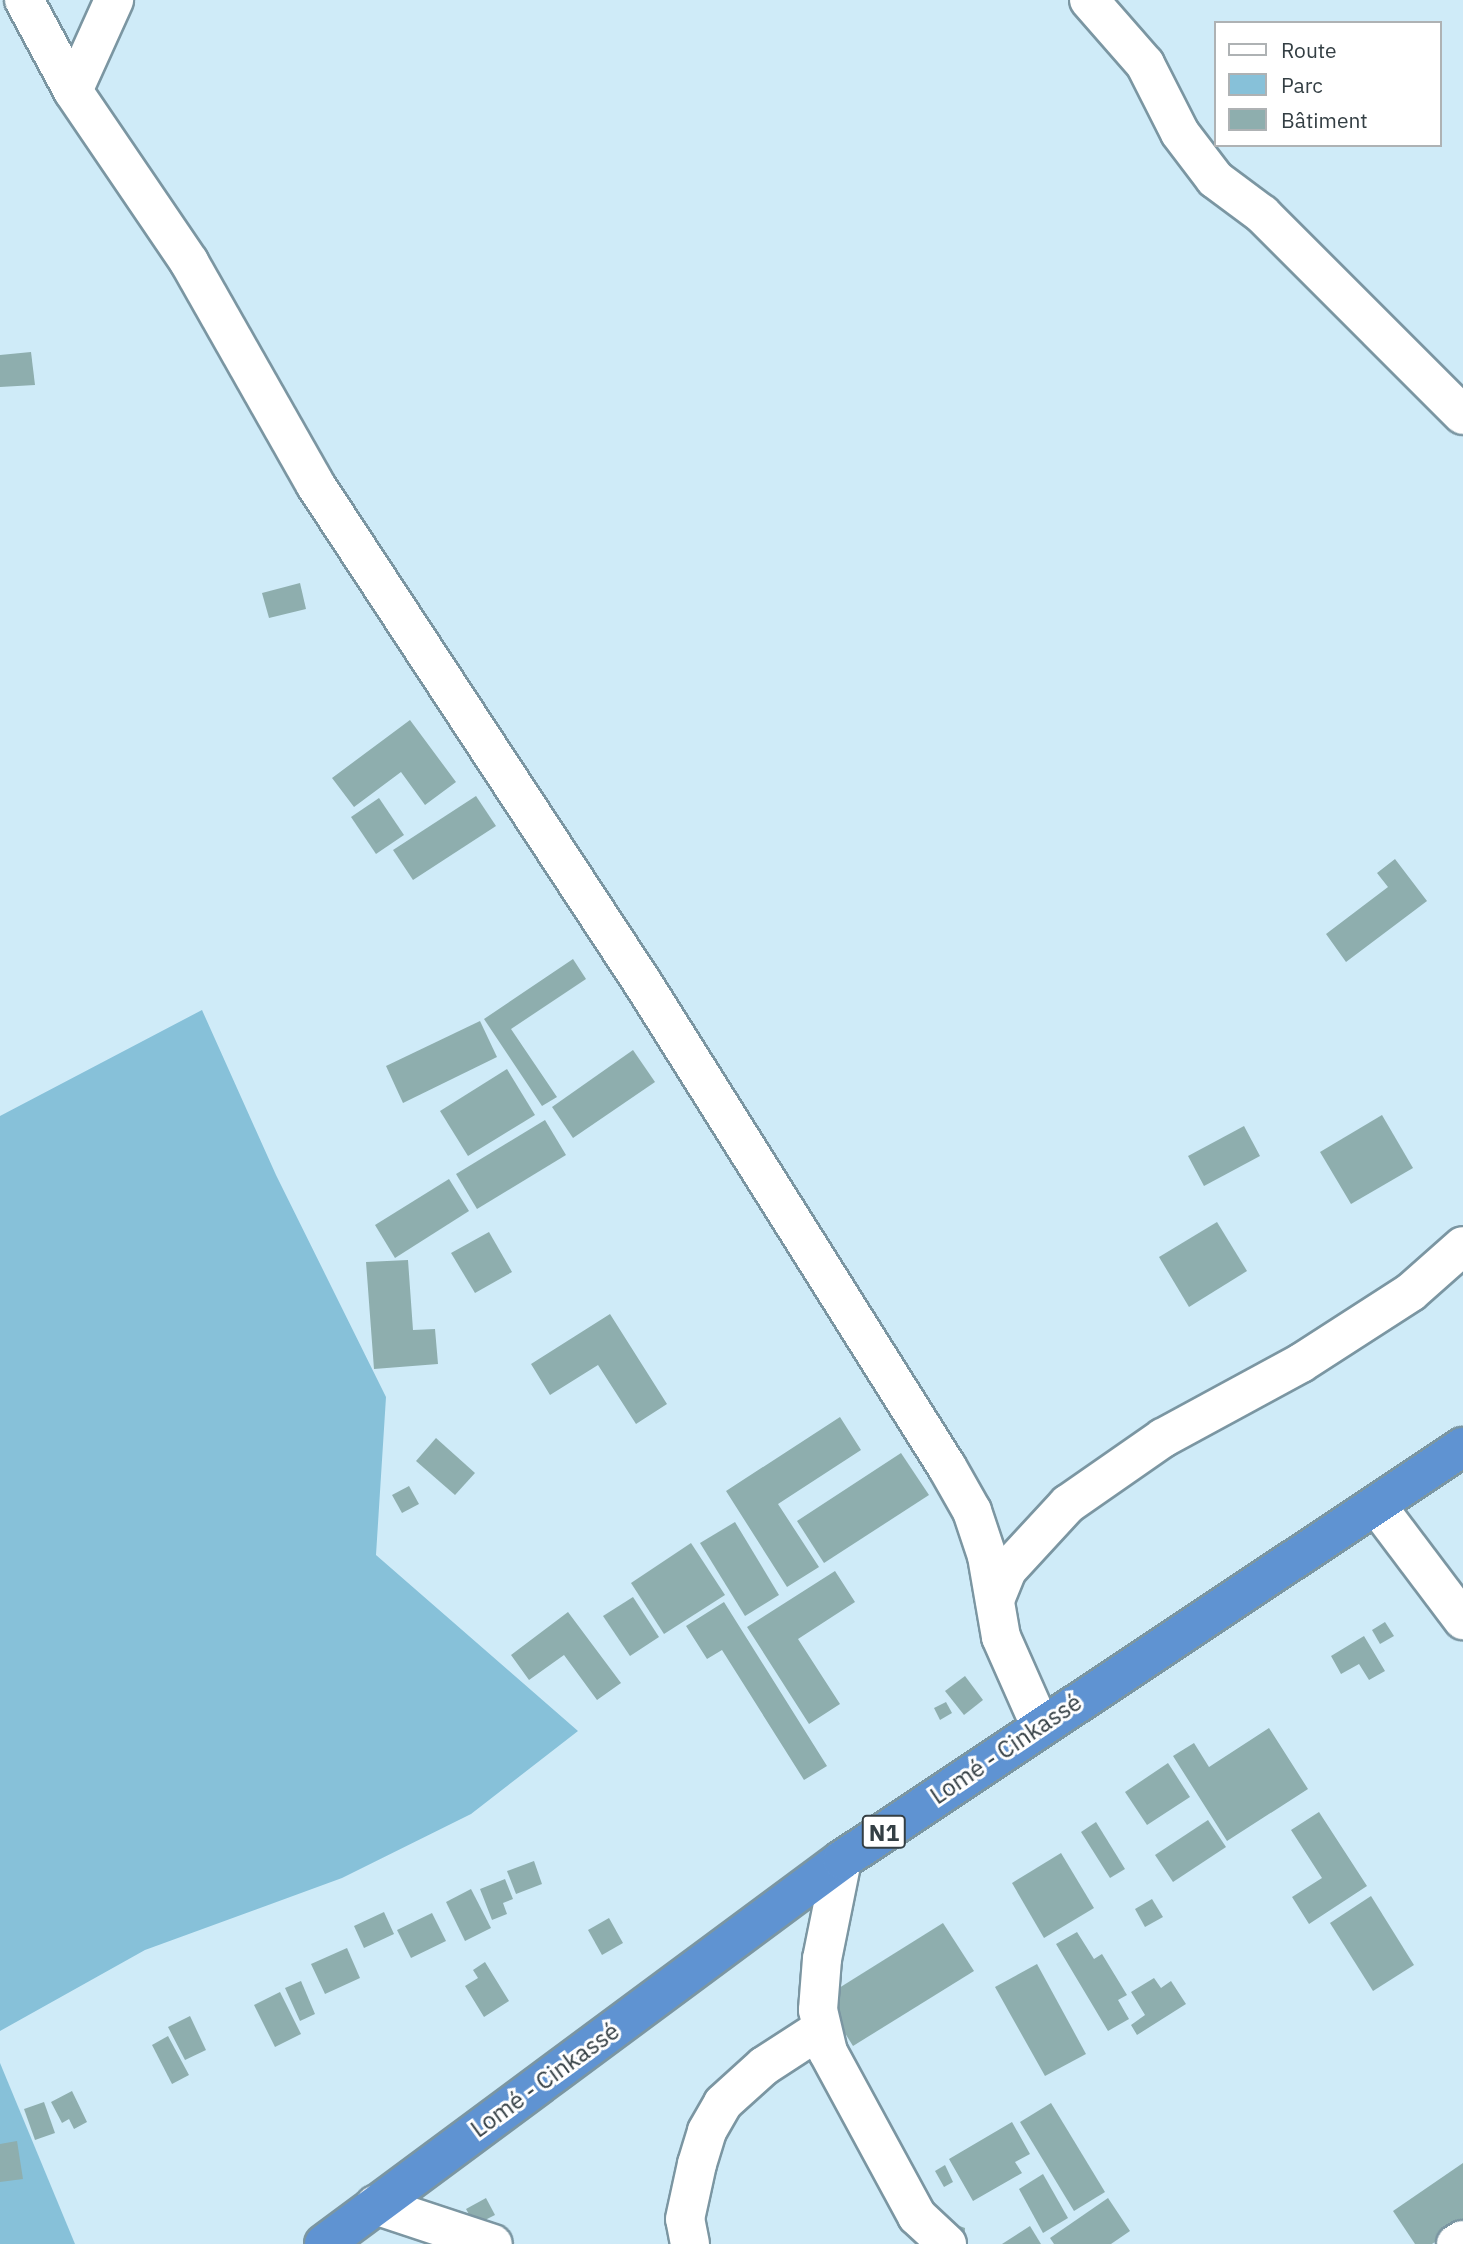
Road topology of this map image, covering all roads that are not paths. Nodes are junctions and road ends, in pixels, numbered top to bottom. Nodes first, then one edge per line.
1 (24, 0) edge
2 (114, 0) edge
3 (1089, 0) edge
4 (73, 92) junction
5 (1463, 415) edge
6 (1463, 1246) edge
7 (1463, 1447) edge
8 (1377, 1506) junction
9 (995, 1600) junction
10 (1463, 1620) edge
11 (1040, 1725) junction
12 (842, 1860) junction
13 (821, 2029) junction
14 (374, 2205) junction
15 (1463, 2240) edge
16 (324, 2244) edge
17 (492, 2244) edge
18 (690, 2244) edge
19 (947, 2244) edge
20 (1456, 2244) edge

1 - 4 street
2 - 4 street
3 - 5 street
4 - 9 street
6 - 9 street
7 - 8 highway, Lomé - Cinkassé / N1
8 - 10 street
8 - 11 highway, Lomé - Cinkassé / N1
9 - 11 street
11 - 12 highway, Lomé - Cinkassé / N1
12 - 13 street
12 - 14 highway, Lomé - Cinkassé / N1
13 - 18 street
13 - 19 street
14 - 16 highway, Lomé - Cinkassé / N1
14 - 17 street
15 - 20 street

